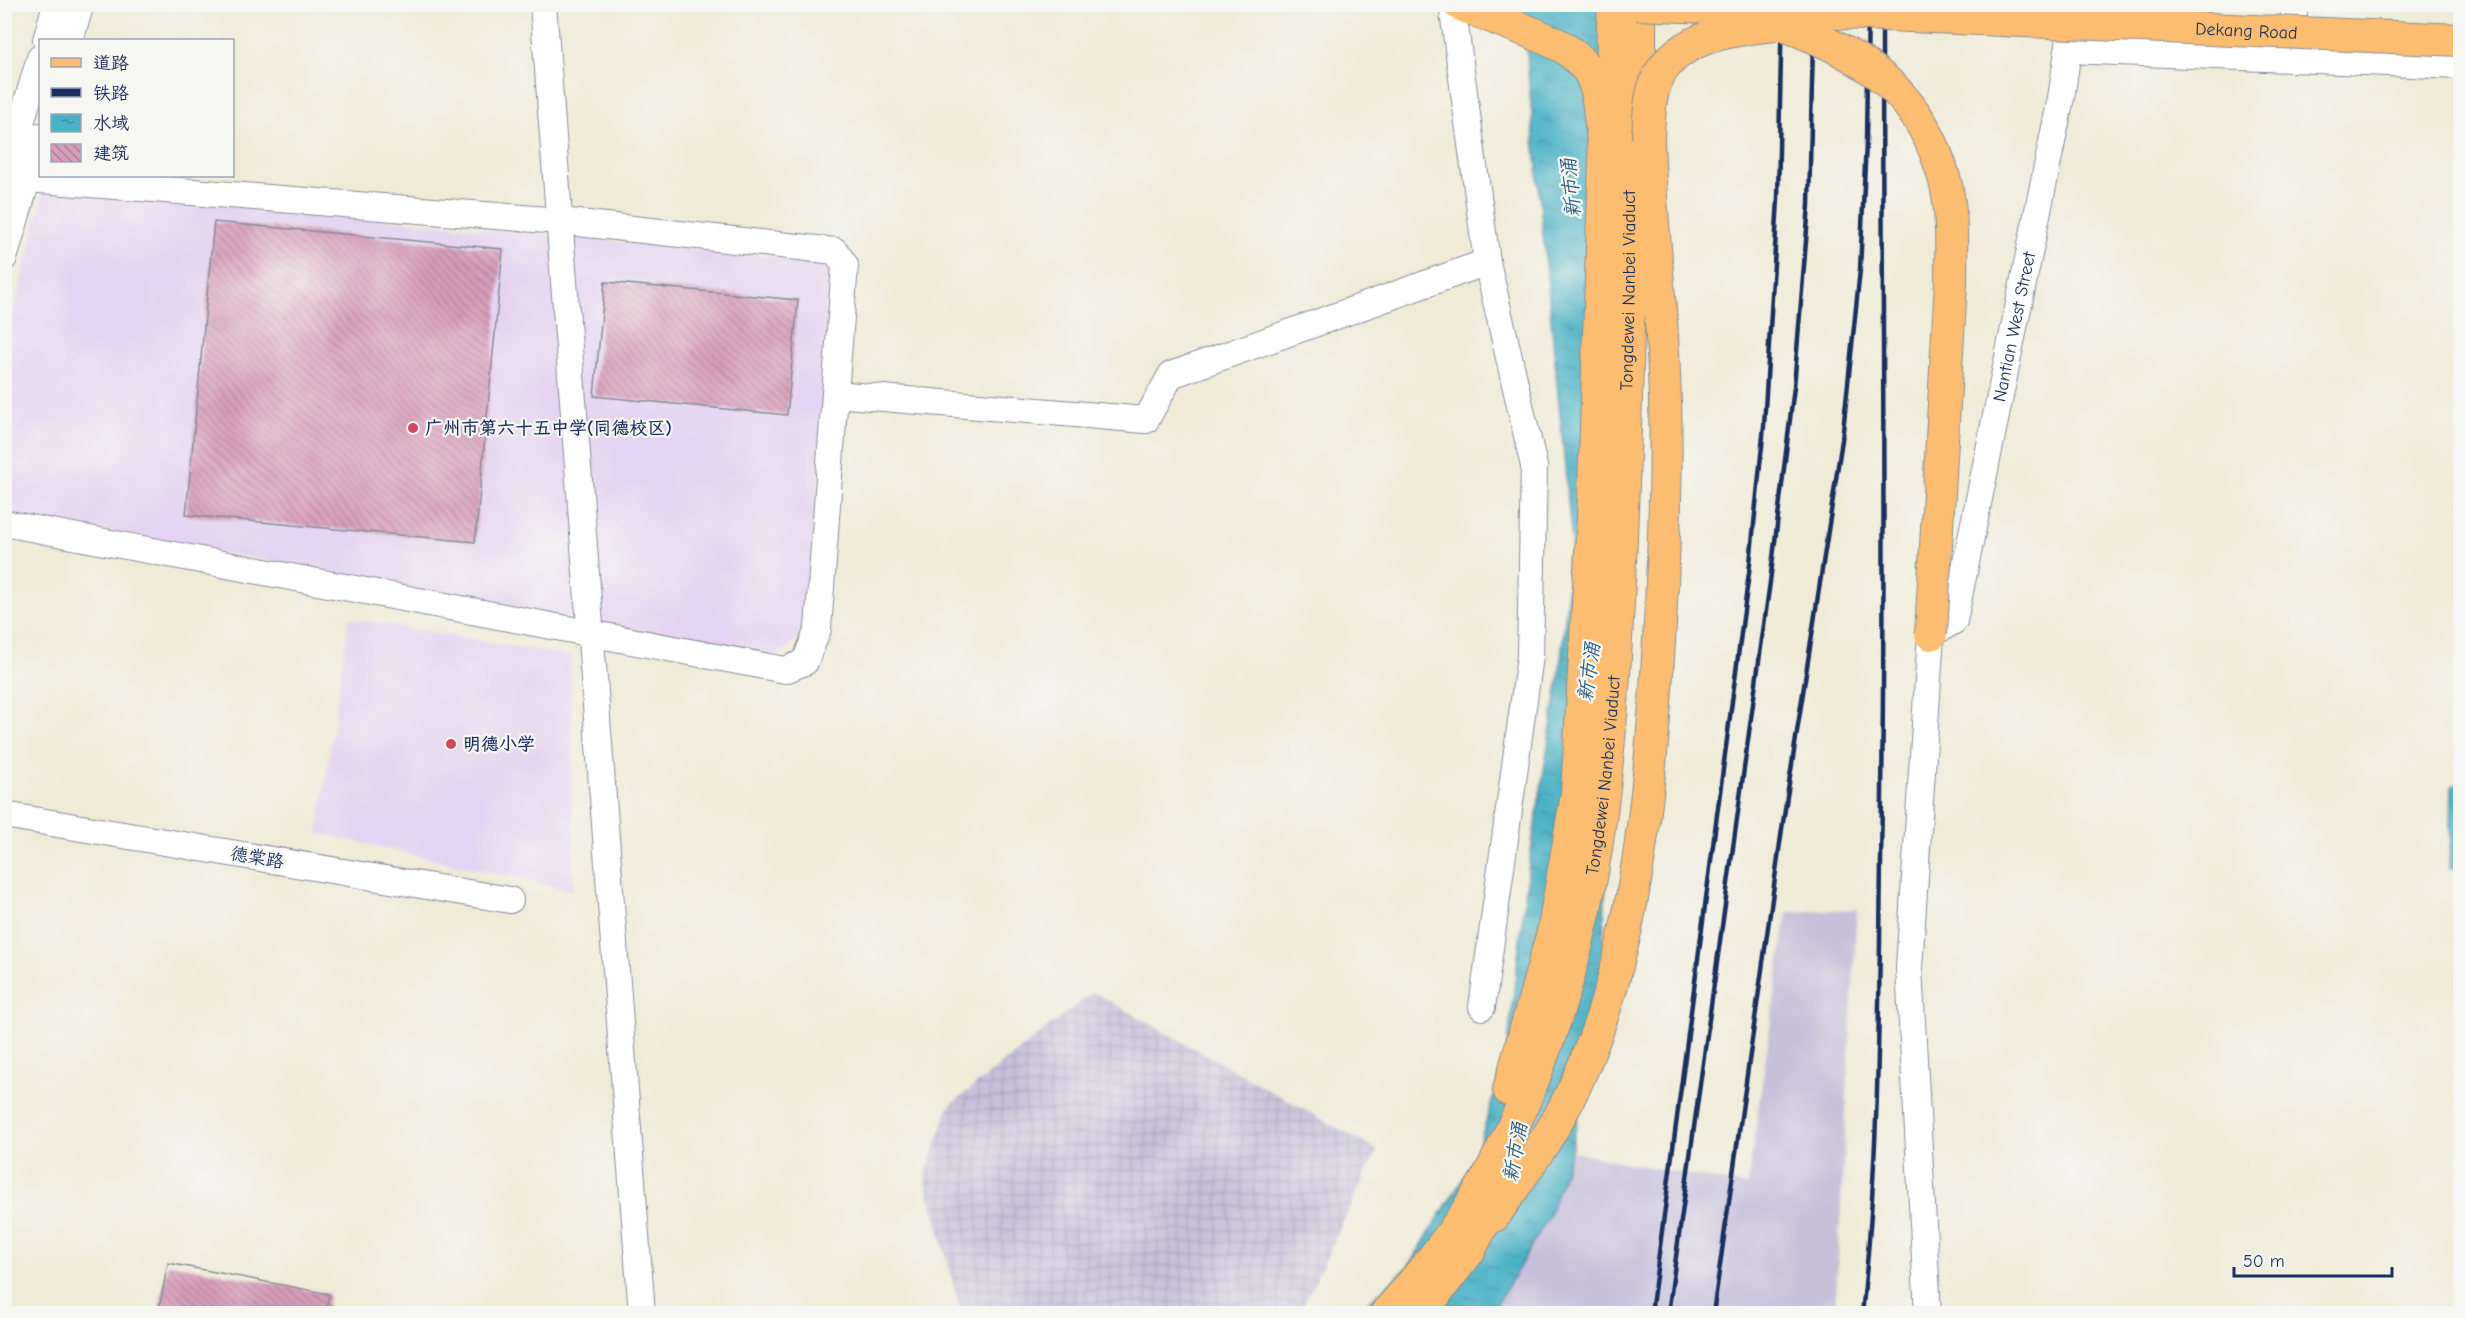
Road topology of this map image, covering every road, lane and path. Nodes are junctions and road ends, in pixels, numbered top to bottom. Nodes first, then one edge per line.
1 (56, 4) edge
2 (81, 4) edge
3 (543, 4) edge
4 (1452, 4) edge
5 (1459, 4) edge
6 (1614, 4) edge
7 (1638, 4) edge
8 (2074, 4) edge
9 (2294, 4) edge
10 (1875, 15) junction
11 (1781, 24) junction
12 (46, 39) edge
13 (70, 39) edge
14 (2460, 40) edge
15 (2069, 50) junction
16 (2293, 60) junction
17 (39, 63) edge
18 (2460, 66) edge
19 (39, 138) edge
20 (16, 180) edge
21 (560, 221) junction
22 (4, 258) edge
23 (1487, 262) junction
24 (1639, 350) junction
25 (835, 394) junction
26 (4, 524) edge
27 (591, 633) junction
28 (1931, 634) junction
29 (4, 815) edge
30 (510, 900) dead end
31 (1482, 1007) dead end
32 (1482, 1186) junction
33 (1469, 1251) junction
34 (642, 1314) edge
35 (1386, 1314) edge
36 (1420, 1314) edge
37 (1928, 1314) edge

1 - 12 street
2 - 13 street
3 - 21 street
4 - 23 street
5 - 32 main road
6 - 24 main road, Tongdewei Nanbei Viaduct
7 - 10 main road, Dekang Road, bridge
7 - 24 main road, Tongdewei Nanbei Viaduct
8 - 15 street, Nantian West Street
9 - 16 street
10 - 11 main road, bridge
10 - 14 main road, Dekang Road, bridge
11 - 28 main road, bridge
11 - 33 main road, bridge
15 - 16 street
15 - 28 street, Nantian West Street
16 - 18 street
17 - 20 street
19 - 20 street
20 - 21 street
20 - 22 street
21 - 25 street
21 - 27 street
23 - 25 street
23 - 31 street
24 - 32 main road, Tongdewei Nanbei Viaduct
24 - 33 main road, Tongdewei Nanbei Viaduct
25 - 27 street
26 - 27 street
27 - 34 street
28 - 37 street
29 - 30 street, 德棠路
32 - 35 main road, Tongdewei Nanbei Viaduct
33 - 36 main road, Tongdewei Nanbei Viaduct

